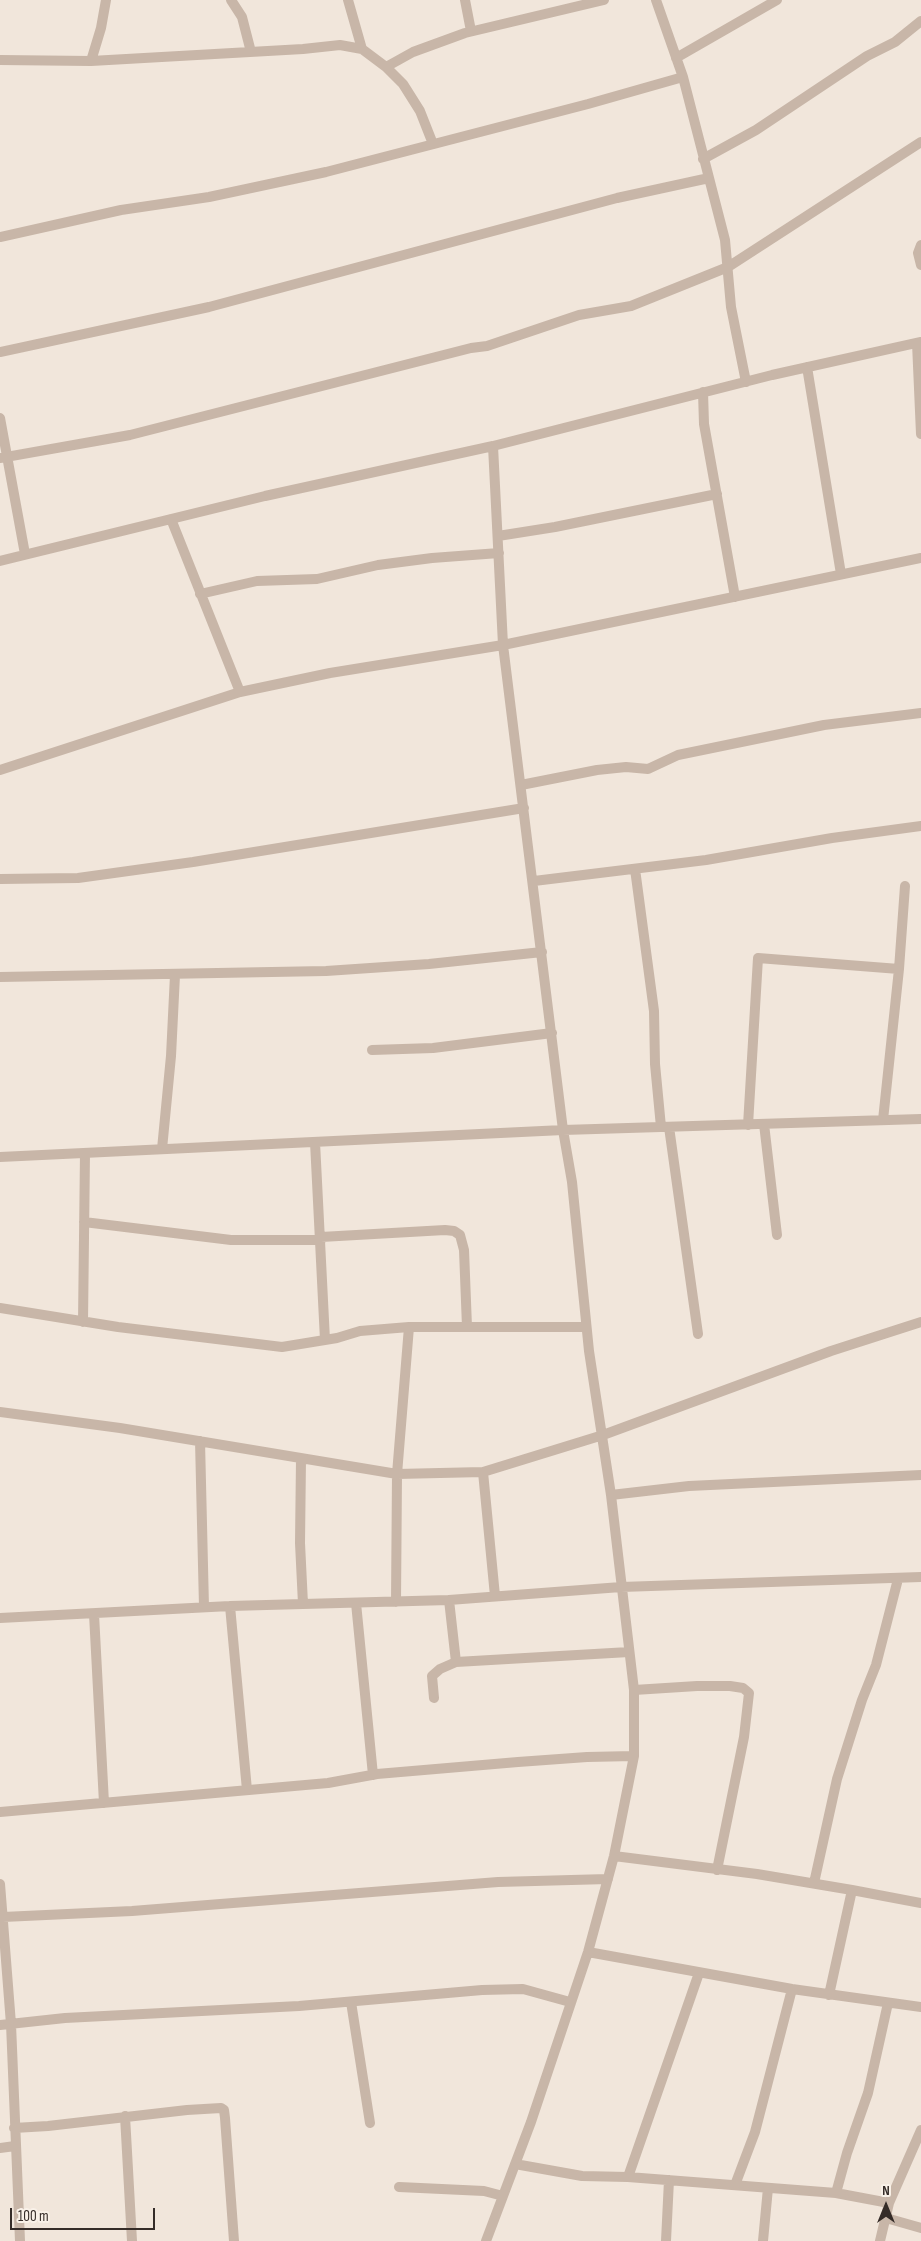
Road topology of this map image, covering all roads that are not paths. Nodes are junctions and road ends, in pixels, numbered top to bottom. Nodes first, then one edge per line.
1 (106, 0) edge
2 (231, 0) edge
3 (348, 0) edge
4 (465, 0) edge
5 (604, 0) edge
6 (656, 0) edge
7 (777, 0) edge
8 (574, 3) edge
9 (921, 21) edge
10 (471, 31) junction
11 (362, 49) junction
12 (251, 52) junction
13 (676, 58) junction
14 (0, 60) edge
15 (91, 61) junction
16 (386, 67) junction
17 (683, 77) junction
18 (921, 142) edge
19 (433, 144) junction
20 (703, 159) junction
21 (709, 178) junction
22 (0, 237) edge
23 (921, 245) edge
24 (921, 265) edge
25 (728, 267) junction
26 (919, 342) edge
27 (0, 352) edge
28 (807, 367) junction
29 (746, 382) junction
30 (703, 392) junction
31 (0, 418) edge
32 (921, 434) edge
33 (493, 446) junction
34 (3, 458) edge
35 (717, 494) junction
36 (171, 519) junction
37 (498, 536) junction
38 (499, 553) junction
39 (24, 554) junction
40 (921, 558) edge
41 (0, 561) edge
42 (841, 574) junction
43 (200, 594) junction
44 (735, 596) junction
45 (503, 645) junction
46 (240, 692) junction
47 (921, 713) edge
48 (0, 770) edge
49 (521, 785) junction
50 (524, 808) junction
51 (921, 826) edge
52 (635, 868) junction
53 (0, 879) edge
54 (534, 882) junction
55 (904, 886) dead end
56 (542, 952) junction
57 (899, 969) junction
58 (175, 974) junction
59 (0, 977) edge
60 (552, 1033) junction
61 (372, 1050) dead end
62 (921, 1119) edge
63 (883, 1120) junction
64 (748, 1124) junction
65 (764, 1124) junction
66 (665, 1127) junction
67 (563, 1130) junction
68 (315, 1142) junction
69 (162, 1149) junction
70 (86, 1153) junction
71 (0, 1157) edge
72 (84, 1222) junction
73 (777, 1235) dead end
74 (321, 1239) junction
75 (0, 1308) edge
76 (83, 1322) junction
77 (921, 1322) edge
78 (467, 1327) junction
79 (409, 1328) junction
80 (586, 1328) junction
81 (698, 1334) dead end
82 (325, 1340) junction
83 (0, 1412) edge
84 (603, 1435) junction
85 (200, 1441) junction
86 (301, 1459) junction
87 (484, 1472) junction
88 (397, 1474) junction
89 (921, 1475) edge
90 (612, 1494) junction
91 (921, 1577) edge
92 (898, 1579) junction
93 (621, 1588) junction
94 (495, 1596) junction
95 (449, 1600) junction
96 (396, 1602) junction
97 (356, 1603) junction
98 (303, 1604) junction
99 (230, 1606) junction
100 (204, 1608) junction
101 (94, 1614) junction
102 (0, 1618) edge
103 (629, 1652) junction
104 (456, 1662) junction
105 (634, 1690) junction
106 (434, 1698) dead end
107 (634, 1756) junction
108 (373, 1775) junction
109 (247, 1790) junction
110 (104, 1803) junction
111 (0, 1812) edge
112 (614, 1856) junction
113 (717, 1870) junction
114 (608, 1879) junction
115 (814, 1883) junction
116 (0, 1884) edge
117 (852, 1890) junction
118 (921, 1903) edge
119 (2, 1915) edge
120 (588, 1952) junction
121 (699, 1973) junction
122 (792, 1989) junction
123 (829, 1995) junction
124 (351, 2002) junction
125 (570, 2002) junction
126 (888, 2003) junction
127 (921, 2007) edge
128 (11, 2024) junction
129 (0, 2025) edge
130 (125, 2116) junction
131 (370, 2123) dead end
132 (14, 2128) junction
133 (921, 2130) edge
134 (15, 2146) junction
135 (0, 2148) edge
136 (515, 2164) junction
137 (628, 2177) junction
138 (669, 2180) junction
139 (735, 2185) junction
140 (399, 2187) dead end
141 (768, 2188) junction
142 (836, 2194) junction
143 (503, 2196) junction
144 (889, 2203) junction
145 (886, 2218) junction
146 (921, 2228) edge
147 (20, 2241) edge
148 (132, 2241) edge
149 (234, 2241) edge
150 (486, 2241) edge
151 (666, 2241) edge
152 (763, 2241) edge
153 (880, 2241) edge

1 - 15 street
2 - 12 street
3 - 11 street
4 - 10 street
5 - 8 street
6 - 13 street
7 - 13 street
8 - 10 street
9 - 20 street
10 - 16 street
11 - 12 street
11 - 16 street
12 - 15 street
13 - 17 street
14 - 15 street
16 - 19 street
17 - 19 street
17 - 20 street
18 - 25 street
19 - 22 street
20 - 21 street
21 - 25 street
21 - 27 street
23 - 24 street
25 - 29 street
25 - 34 street
26 - 28 street
26 - 32 street
28 - 29 street
28 - 42 street
29 - 30 street
30 - 33 street
30 - 35 street
31 - 34 street
33 - 36 street
33 - 37 street
34 - 39 street
35 - 37 street
35 - 44 street
36 - 39 street
36 - 43 street
37 - 38 street
38 - 43 street
38 - 45 street
39 - 41 street
40 - 42 street
42 - 44 street
43 - 46 street
44 - 45 street
45 - 46 street
45 - 49 street
46 - 48 street
47 - 49 street
49 - 50 street
50 - 53 street
50 - 54 street
51 - 52 street
52 - 54 street
52 - 66 street
54 - 56 street
55 - 57 street
56 - 58 street
56 - 60 street
57 - 63 street
57 - 64 street
58 - 59 street
58 - 69 street
60 - 61 street
60 - 67 street
62 - 63 street
63 - 65 street
64 - 65 street
64 - 66 street
65 - 73 street
66 - 67 street
66 - 81 street
67 - 68 street
67 - 80 street
68 - 69 street
68 - 74 street
69 - 70 street
70 - 71 street
70 - 72 street
72 - 74 street
72 - 76 street
74 - 78 street
74 - 82 street
75 - 76 street
76 - 82 street
77 - 84 street
78 - 79 street
78 - 80 street
79 - 82 street
79 - 88 street
80 - 84 street
83 - 85 street
84 - 87 street
84 - 90 street
85 - 86 street
85 - 100 street
86 - 88 street
86 - 98 street
87 - 88 street
87 - 94 street
88 - 96 street
89 - 90 street
90 - 93 street
91 - 92 street
92 - 93 street
92 - 115 street
93 - 94 street
93 - 103 street
94 - 95 street
95 - 96 street
95 - 104 street
96 - 97 street
97 - 98 street
97 - 108 street
98 - 99 street
99 - 100 street
99 - 109 street
100 - 101 street
101 - 102 street
101 - 110 street
103 - 104 street
103 - 105 street
104 - 106 street
105 - 107 street
105 - 113 street
107 - 108 street
107 - 112 street
108 - 109 street
109 - 110 street
110 - 111 street
112 - 113 street
112 - 114 street
113 - 115 street
114 - 119 street
114 - 120 street
115 - 117 street
116 - 119 street
117 - 118 street
117 - 123 street
119 - 128 street
120 - 121 street
120 - 125 street
121 - 122 street
121 - 137 street
122 - 123 street
122 - 139 street
123 - 126 street
124 - 125 street
124 - 128 street
124 - 131 street
125 - 136 street
126 - 127 street
126 - 142 street
128 - 129 street
128 - 132 street
130 - 132 street
130 - 148 street
130 - 149 street
132 - 134 street
133 - 144 street
134 - 135 street
134 - 147 street
136 - 137 street
136 - 143 street
137 - 138 street
138 - 139 street
138 - 151 street
139 - 141 street
140 - 143 street
141 - 142 street
141 - 152 street
142 - 144 street
143 - 150 street
144 - 145 street
145 - 146 street
145 - 153 street

